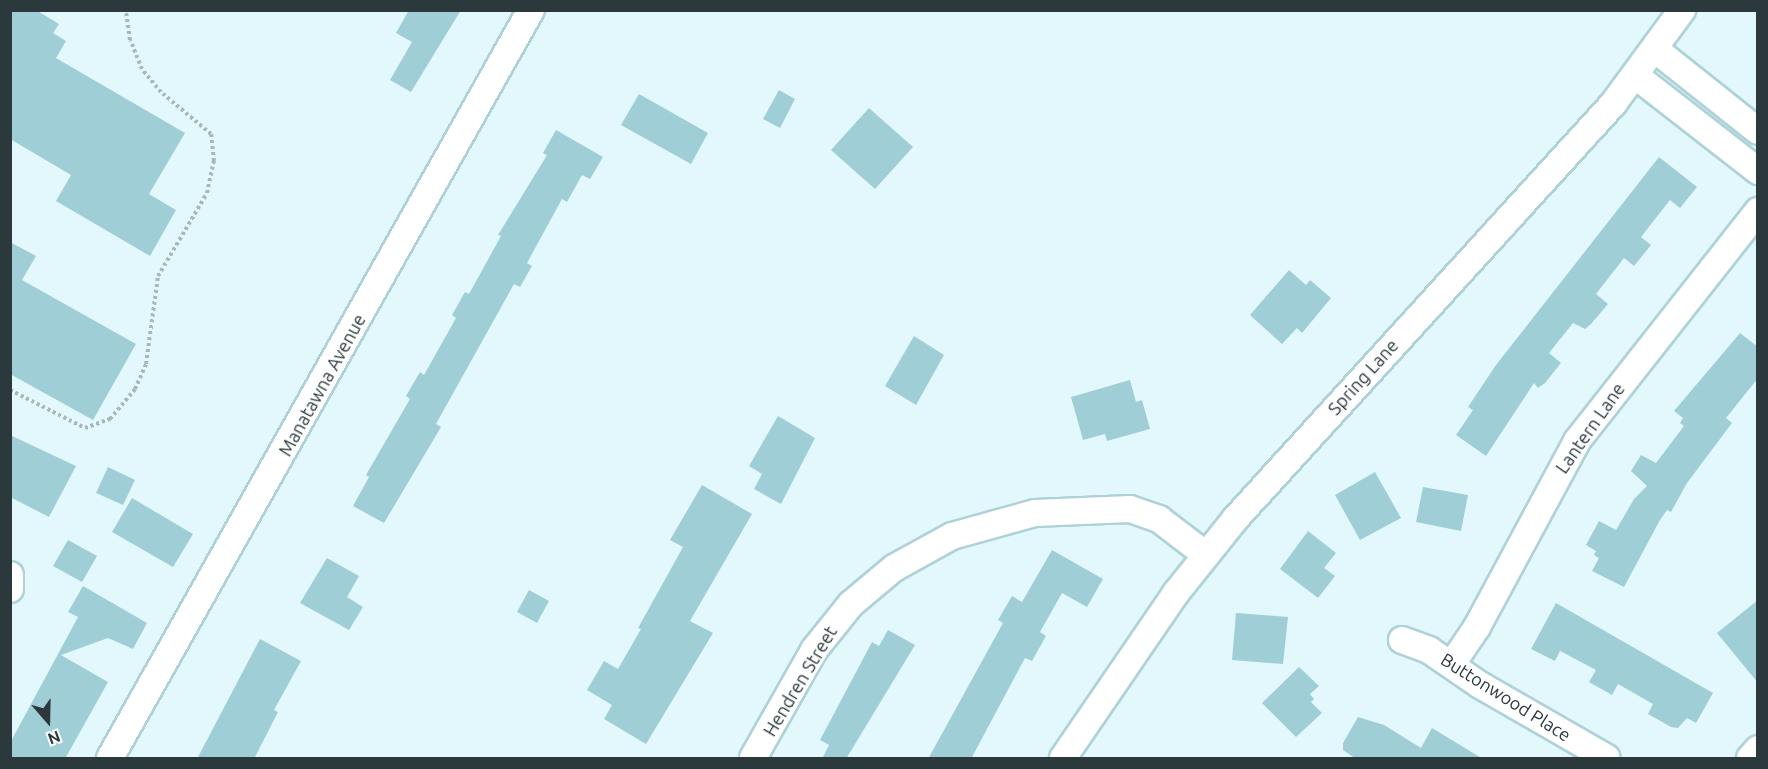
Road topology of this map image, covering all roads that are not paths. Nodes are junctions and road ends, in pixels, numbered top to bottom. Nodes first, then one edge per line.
1 (531, 10) edge
2 (1682, 10) edge
3 (1656, 50) junction
4 (1636, 76) junction
5 (1758, 131) edge
6 (1758, 171) edge
7 (1758, 211) edge
8 (1206, 555) junction
9 (10, 575) edge
10 (10, 589) edge
11 (1402, 640) dead end
12 (1452, 664) junction
13 (1758, 749) edge
14 (110, 759) edge
15 (753, 759) edge
16 (1062, 759) edge
17 (1607, 759) edge
18 (1750, 759) edge

1 - 14 street, Manatawna Avenue
2 - 3 street, Spring Lane
3 - 4 street, Spring Lane
3 - 5 street
4 - 6 street
4 - 8 street, Spring Lane
7 - 12 street, Lantern Lane
8 - 15 street, Hendren Street
8 - 16 street, Spring Lane
9 - 10 street
11 - 12 street, Buttonwood Place
12 - 17 street, Buttonwood Place
13 - 18 street

